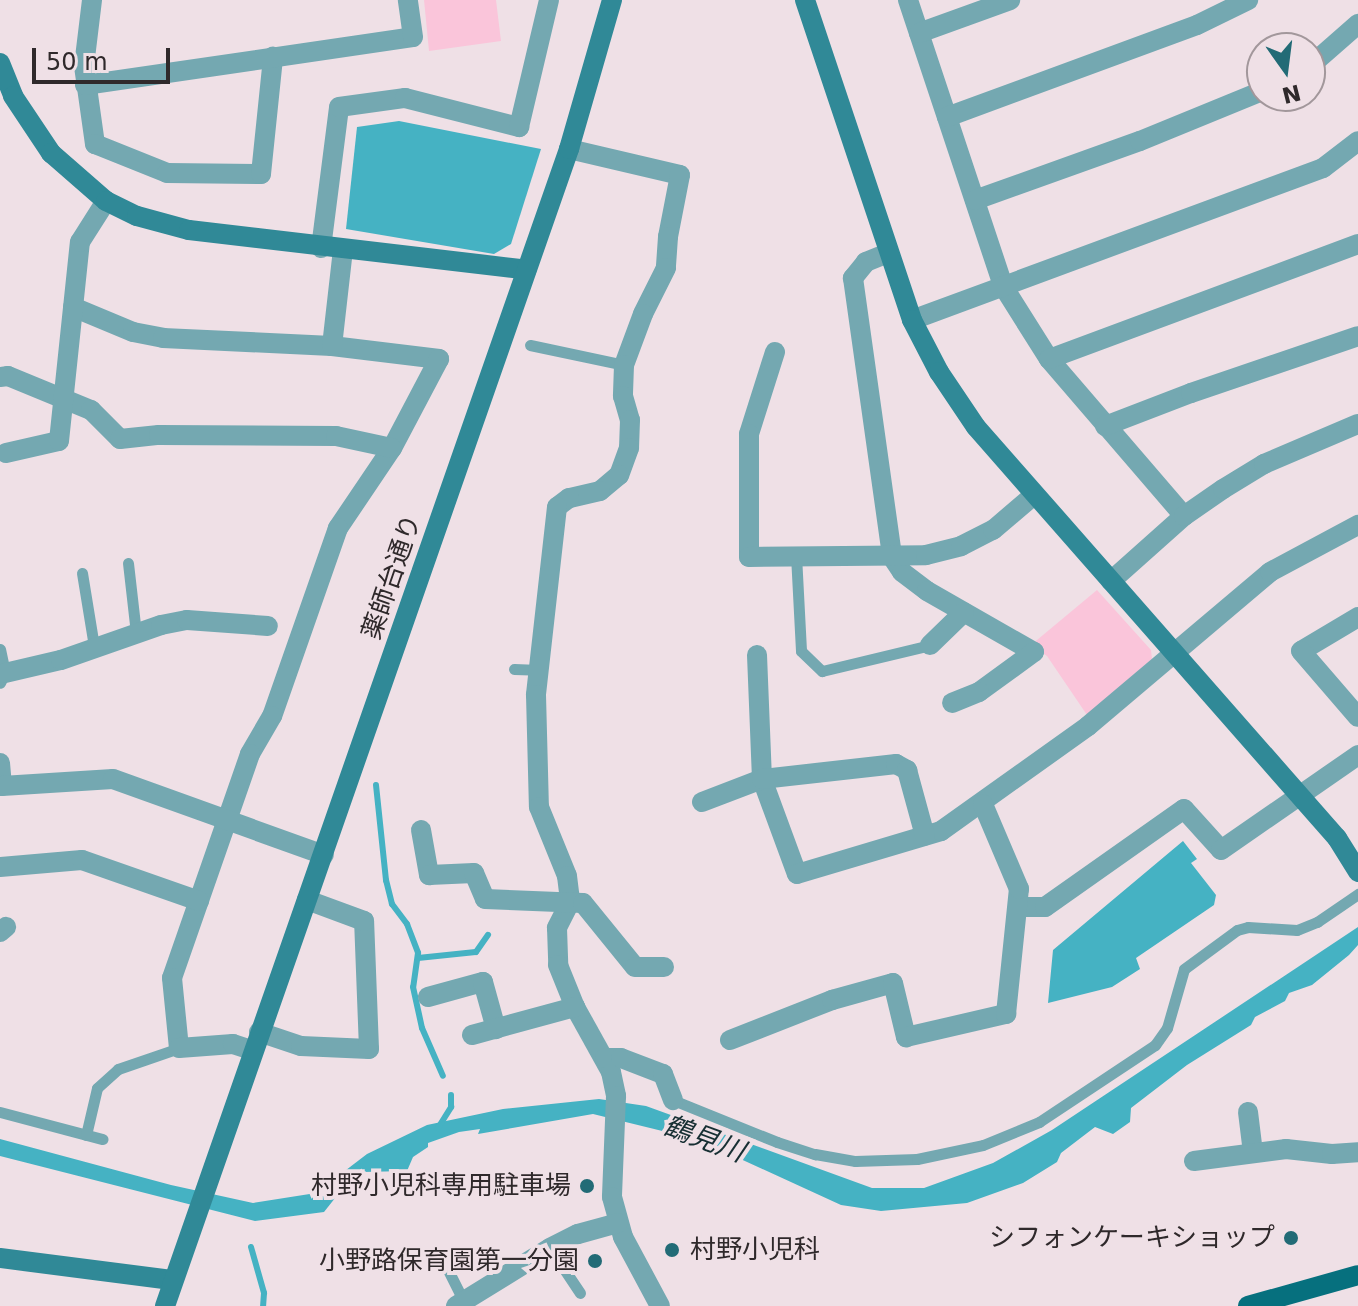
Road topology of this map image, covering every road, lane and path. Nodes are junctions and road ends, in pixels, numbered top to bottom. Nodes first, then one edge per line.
1 (92, 0) edge
2 (408, 0) edge
3 (549, 0) edge
4 (612, 0) edge
5 (805, 0) edge
6 (908, 0) edge
7 (1010, 0) edge
8 (1248, 0) edge
9 (1358, 24) edge
10 (919, 33) junction
11 (1326, 52) edge
12 (273, 57) junction
13 (0, 63) edge
14 (85, 85) junction
15 (1246, 98) edge
16 (7, 100) edge
17 (947, 117) junction
18 (1358, 141) edge
19 (569, 149) junction
20 (975, 200) junction
21 (106, 201) junction
22 (1358, 244) edge
23 (321, 248) junction
24 (343, 250) junction
25 (888, 253) junction
26 (527, 270) junction
27 (1003, 286) junction
28 (73, 307) junction
29 (912, 320) junction
30 (1358, 336) edge
31 (530, 345) dead end
32 (332, 346) junction
33 (775, 352) dead end
34 (1049, 359) junction
35 (624, 365) junction
36 (0, 377) edge
37 (64, 399) junction
38 (1358, 424) edge
39 (1105, 426) junction
40 (392, 448) junction
41 (6, 453) dead end
42 (1034, 495) junction
43 (1184, 516) junction
44 (1358, 525) edge
45 (796, 555) junction
46 (892, 557) junction
47 (128, 563) dead end
48 (82, 573) dead end
49 (1111, 581) junction
50 (964, 612) junction
51 (1358, 617) edge
52 (268, 626) dead end
53 (136, 633) junction
54 (930, 645) joint
55 (94, 646) junction
56 (0, 649) edge
57 (1174, 652) junction
58 (757, 655) dead end
59 (514, 669) dead end
60 (539, 670) junction
61 (2, 678) edge
62 (952, 703) dead end
63 (1357, 713) edge
64 (1358, 755) edge
65 (0, 763) edge
66 (762, 779) junction
67 (1300, 796) junction
68 (702, 802) dead end
69 (983, 804) junction
70 (227, 819) junction
71 (421, 830) dead end
72 (925, 836) junction
73 (324, 855) junction
74 (0, 867) edge
75 (1358, 872) edge
76 (1358, 894) edge
77 (307, 900) junction
78 (199, 901) junction
79 (570, 902) junction
80 (1018, 907) junction
81 (664, 967) dead end
82 (428, 997) dead end
83 (575, 1007) junction
84 (496, 1029) junction
85 (472, 1035) dead end
86 (730, 1040) dead end
87 (256, 1041) junction
88 (179, 1048) junction
89 (605, 1058) junction
90 (673, 1100) joint
91 (0, 1112) edge
92 (1248, 1112) dead end
93 (86, 1135) junction
94 (102, 1139) dead end
95 (1358, 1152) edge
96 (1253, 1153) junction
97 (1194, 1161) dead end
98 (618, 1223) junction
99 (550, 1248) junction
100 (440, 1254) dead end
101 (0, 1258) edge
102 (1358, 1275) edge
103 (172, 1280) junction
104 (580, 1293) dead end
105 (460, 1304) edge
106 (165, 1306) edge
107 (660, 1306) edge
108 (1248, 1306) edge

1 - 14 street
2 - 12 street
3 - 23 street
4 - 19 street, 薬師台通り
5 - 25 street
6 - 10 street
7 - 10 street
8 - 17 street
9 - 11 street
10 - 17 street
12 - 14 street
12 - 14 street
13 - 16 street
15 - 20 street
16 - 21 street
17 - 20 street
18 - 27 street
19 - 26 street, 薬師台通り
19 - 35 street
20 - 27 street
21 - 23 street
21 - 28 street
22 - 34 street
23 - 24 street
24 - 26 street
24 - 32 street
25 - 29 street
25 - 46 street
26 - 73 street, 薬師台通り
27 - 29 street
27 - 34 street
28 - 32 street
28 - 37 street
29 - 42 street
30 - 39 street
31 - 35 lane
32 - 40 street
33 - 45 street
34 - 39 street
35 - 60 street
36 - 37 street
37 - 40 street
37 - 41 street
38 - 43 street
39 - 43 street
40 - 70 street
42 - 46 street
42 - 49 street
43 - 49 street
44 - 57 street
45 - 46 street
45 - 54 lane
46 - 50 street
47 - 53 lane
48 - 55 lane
49 - 57 street
50 - 54 street
50 - 62 street
51 - 63 street
52 - 53 street
53 - 55 street
55 - 61 street
56 - 61 lane
57 - 67 street
57 - 69 street
58 - 66 street
59 - 60 lane
60 - 79 street
64 - 67 street
65 - 70 street
66 - 68 street
66 - 72 street
66 - 72 street
67 - 75 street
67 - 80 street
69 - 72 street
69 - 80 street
70 - 73 street
70 - 78 street
71 - 79 street
73 - 77 street, 薬師台通り
74 - 78 street
76 - 90 lane
77 - 87 street, 薬師台通り
77 - 87 street
78 - 88 street
79 - 81 street
79 - 83 street
80 - 86 street
82 - 84 street
83 - 84 street
83 - 89 street
84 - 85 street
87 - 88 street
87 - 103 street, 薬師台通り
88 - 93 lane
89 - 90 street
89 - 98 street
91 - 93 lane
92 - 96 street
93 - 94 lane
95 - 96 street
96 - 97 street
98 - 99 street
98 - 107 street
99 - 104 lane
99 - 105 street
100 - 105 lane
101 - 103 street
102 - 108 main road
103 - 106 street

